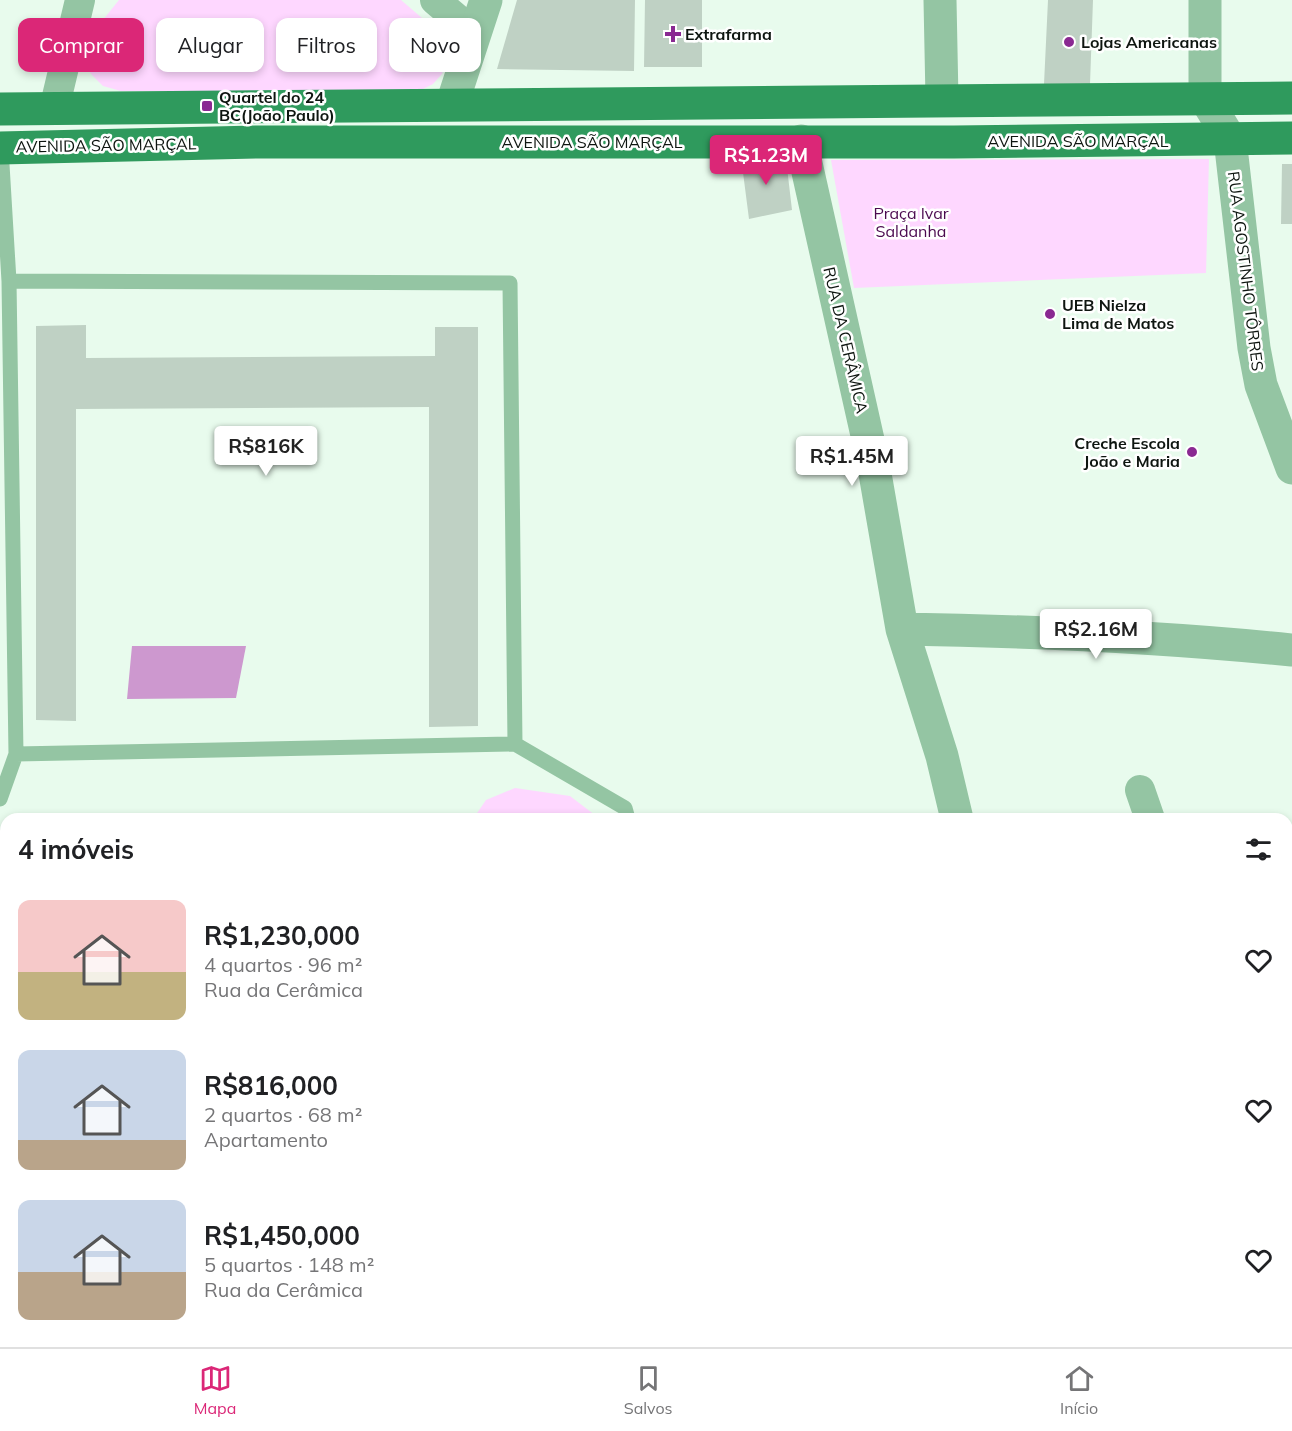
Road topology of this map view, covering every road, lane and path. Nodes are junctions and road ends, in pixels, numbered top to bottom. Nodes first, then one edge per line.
1 (80, 0) edge
2 (99, 0) edge
3 (435, 0) edge
4 (486, 0) edge
5 (940, 0) edge
6 (1205, 0) edge
7 (75, 18) edge
8 (82, 18) edge
9 (456, 18) edge
10 (480, 18) edge
11 (62, 72) edge
12 (463, 72) edge
13 (1292, 98) edge
14 (942, 99) junction
15 (1205, 99) junction
16 (452, 104) junction
17 (0, 109) edge
18 (54, 109) junction
19 (1292, 138) edge
20 (1230, 139) junction
21 (801, 141) junction
22 (1, 148) edge
23 (9, 280) junction
24 (1292, 468) edge
25 (902, 629) junction
26 (1292, 650) edge
27 (515, 744) junction
28 (16, 754) junction
29 (1140, 790) dead end
30 (0, 799) edge
31 (626, 813) edge
32 (956, 813) edge
33 (1148, 813) edge

1 - 7 street
2 - 8 street
3 - 9 street
4 - 10 street
5 - 14 street
6 - 15 street
11 - 18 street
12 - 16 street
13 - 15 main road
14 - 15 main road
14 - 16 main road
15 - 20 street
16 - 18 main road
17 - 18 main road
19 - 20 main road, AVENIDA SÃO MARÇAL
20 - 21 main road, AVENIDA SÃO MARÇAL
20 - 24 street, RUA AGOSTINHO TÔRRES
21 - 22 main road, AVENIDA SÃO MARÇAL
21 - 25 street, RUA DA CERÂMICA
22 - 23 lane
23 - 27 lane
23 - 28 lane
25 - 26 street
25 - 32 street, RUA DA CERÂMICA
27 - 28 lane
27 - 31 lane
28 - 30 lane
29 - 33 street

